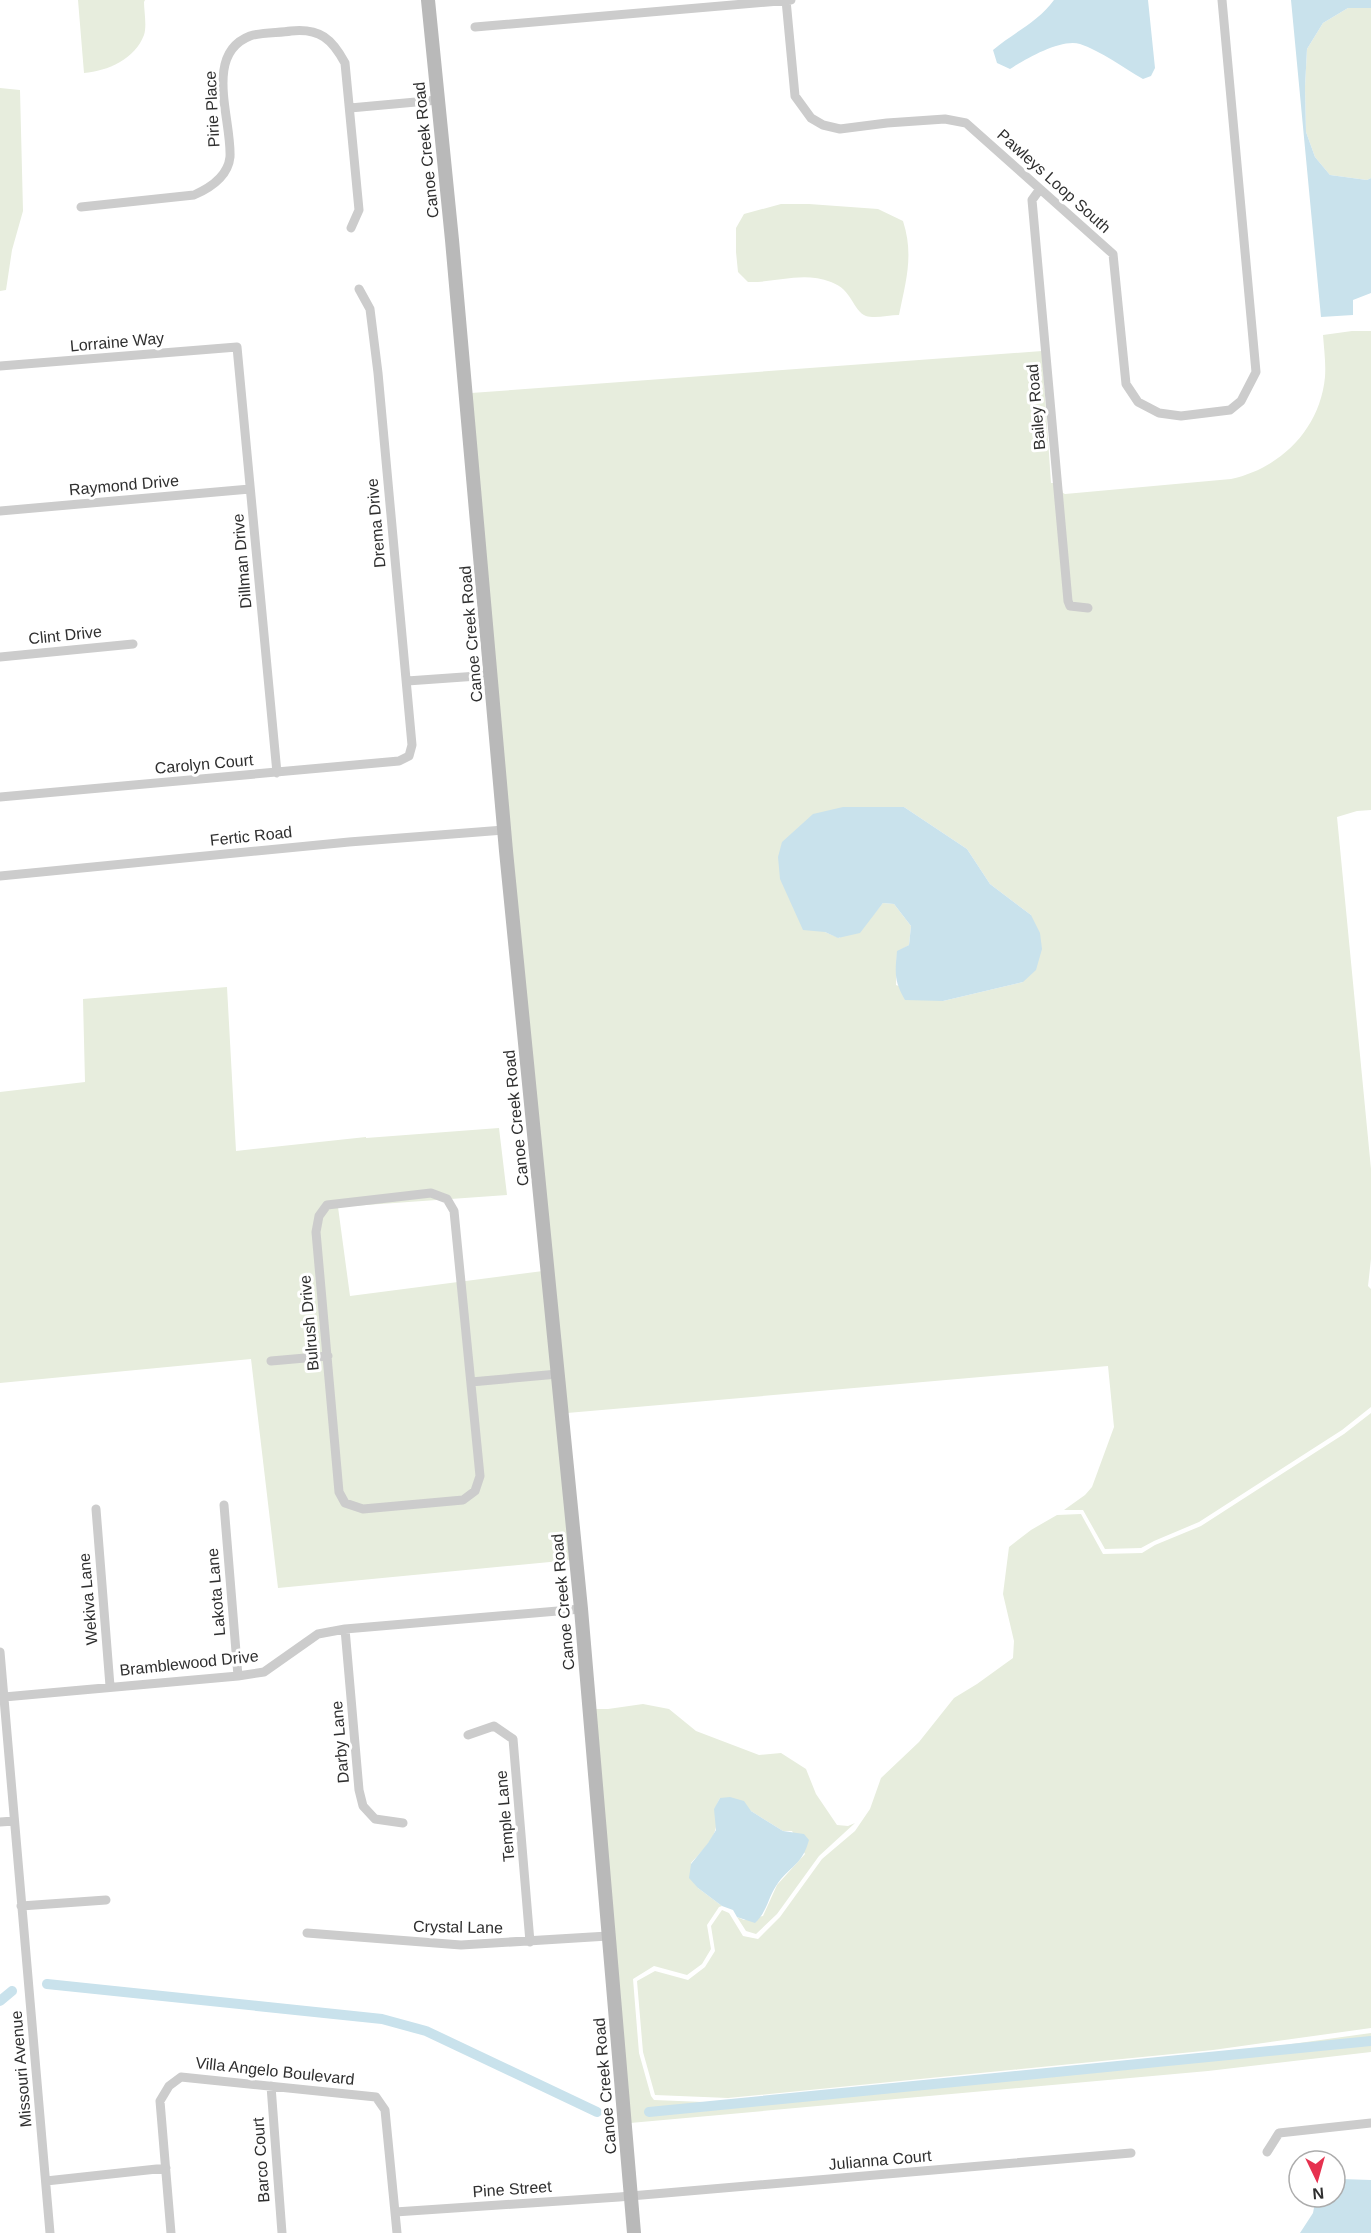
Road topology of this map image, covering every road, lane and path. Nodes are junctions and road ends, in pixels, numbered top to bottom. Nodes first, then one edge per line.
1 (428, 0) edge
2 (786, 0) edge
3 (791, 0) edge
4 (1222, 0) edge
5 (475, 27) dead end
6 (438, 100) junction
7 (350, 108) junction
8 (1040, 189) junction
9 (81, 207) dead end
10 (351, 228) dead end
11 (359, 289) dead end
12 (237, 347) joint
13 (0, 366) edge
14 (250, 489) junction
15 (0, 511) edge
16 (1088, 608) dead end
17 (133, 644) dead end
18 (0, 657) edge
19 (492, 675) junction
20 (407, 681) junction
21 (409, 756) joint
22 (277, 773) junction
23 (0, 798) edge
24 (504, 830) junction
25 (0, 876) edge
26 (328, 1356) junction
27 (271, 1361) dead end
28 (558, 1374) junction
29 (471, 1382) junction
30 (224, 1505) dead end
31 (96, 1509) dead end
32 (581, 1609) junction
33 (345, 1629) junction
34 (0, 1652) edge
35 (238, 1676) junction
36 (110, 1686) junction
37 (4, 1697) junction
38 (468, 1735) dead end
39 (14, 1821) junction
40 (0, 1822) edge
41 (403, 1823) dead end
42 (105, 1900) dead end
43 (21, 1906) junction
44 (308, 1933) dead end
45 (608, 1936) junction
46 (530, 1942) junction
47 (271, 2086) junction
48 (1371, 2123) edge
49 (1268, 2151) dead end
50 (1131, 2154) dead end
51 (166, 2168) junction
52 (46, 2181) junction
53 (631, 2196) junction
54 (395, 2212) junction
55 (50, 2233) edge
56 (171, 2233) edge
57 (282, 2233) edge
58 (397, 2233) edge
59 (634, 2233) edge

1 - 6 main road, Canoe Creek Road
2 - 3 street
2 - 5 street
2 - 8 street, Pawleys Loop South
4 - 8 street, Pawleys Loop South
6 - 7 street
6 - 19 main road, Canoe Creek Road
7 - 9 street, Pirie Place
7 - 10 street, Pirie Place
8 - 16 street, Bailey Road
11 - 20 street, Drema Drive
12 - 13 street, Lorraine Way
12 - 14 street, Dillman Drive
14 - 15 street, Raymond Drive
14 - 22 street, Dillman Drive
17 - 18 street, Clint Drive
19 - 20 street
19 - 24 main road, Canoe Creek Road
20 - 21 street, Drema Drive
21 - 22 street, Carolyn Court
22 - 23 street, Carolyn Court
24 - 25 street, Fertic Road
24 - 28 main road, Canoe Creek Road
26 - 27 street
26 - 29 street, Bulrush Drive
26 - 29 street, Bulrush Drive
28 - 29 street
28 - 32 main road, Canoe Creek Road
30 - 35 street, Lakota Lane
31 - 36 street, Wekiva Lane
32 - 33 street, Bramblewood Drive
32 - 45 main road, Canoe Creek Road
33 - 35 street, Bramblewood Drive
33 - 41 street, Darby Lane
34 - 37 street, Missouri Avenue
35 - 36 street, Bramblewood Drive
36 - 37 street, Bramblewood Drive
37 - 39 street, Missouri Avenue
38 - 46 street, Temple Lane
39 - 40 street
39 - 43 street, Missouri Avenue
42 - 43 street
43 - 52 street, Missouri Avenue
44 - 46 street, Crystal Lane
45 - 46 street, Crystal Lane
45 - 53 main road, Canoe Creek Road
47 - 51 street, Villa Angelo Boulevard
47 - 54 street, Villa Angelo Boulevard
47 - 57 street, Barco Court
48 - 49 street
50 - 53 street, Julianna Court
51 - 52 street
51 - 56 street, Villa Angelo Boulevard
52 - 55 street, Missouri Avenue
53 - 54 street, Pine Street
53 - 59 main road, Canoe Creek Road
54 - 58 street, Villa Angelo Boulevard

